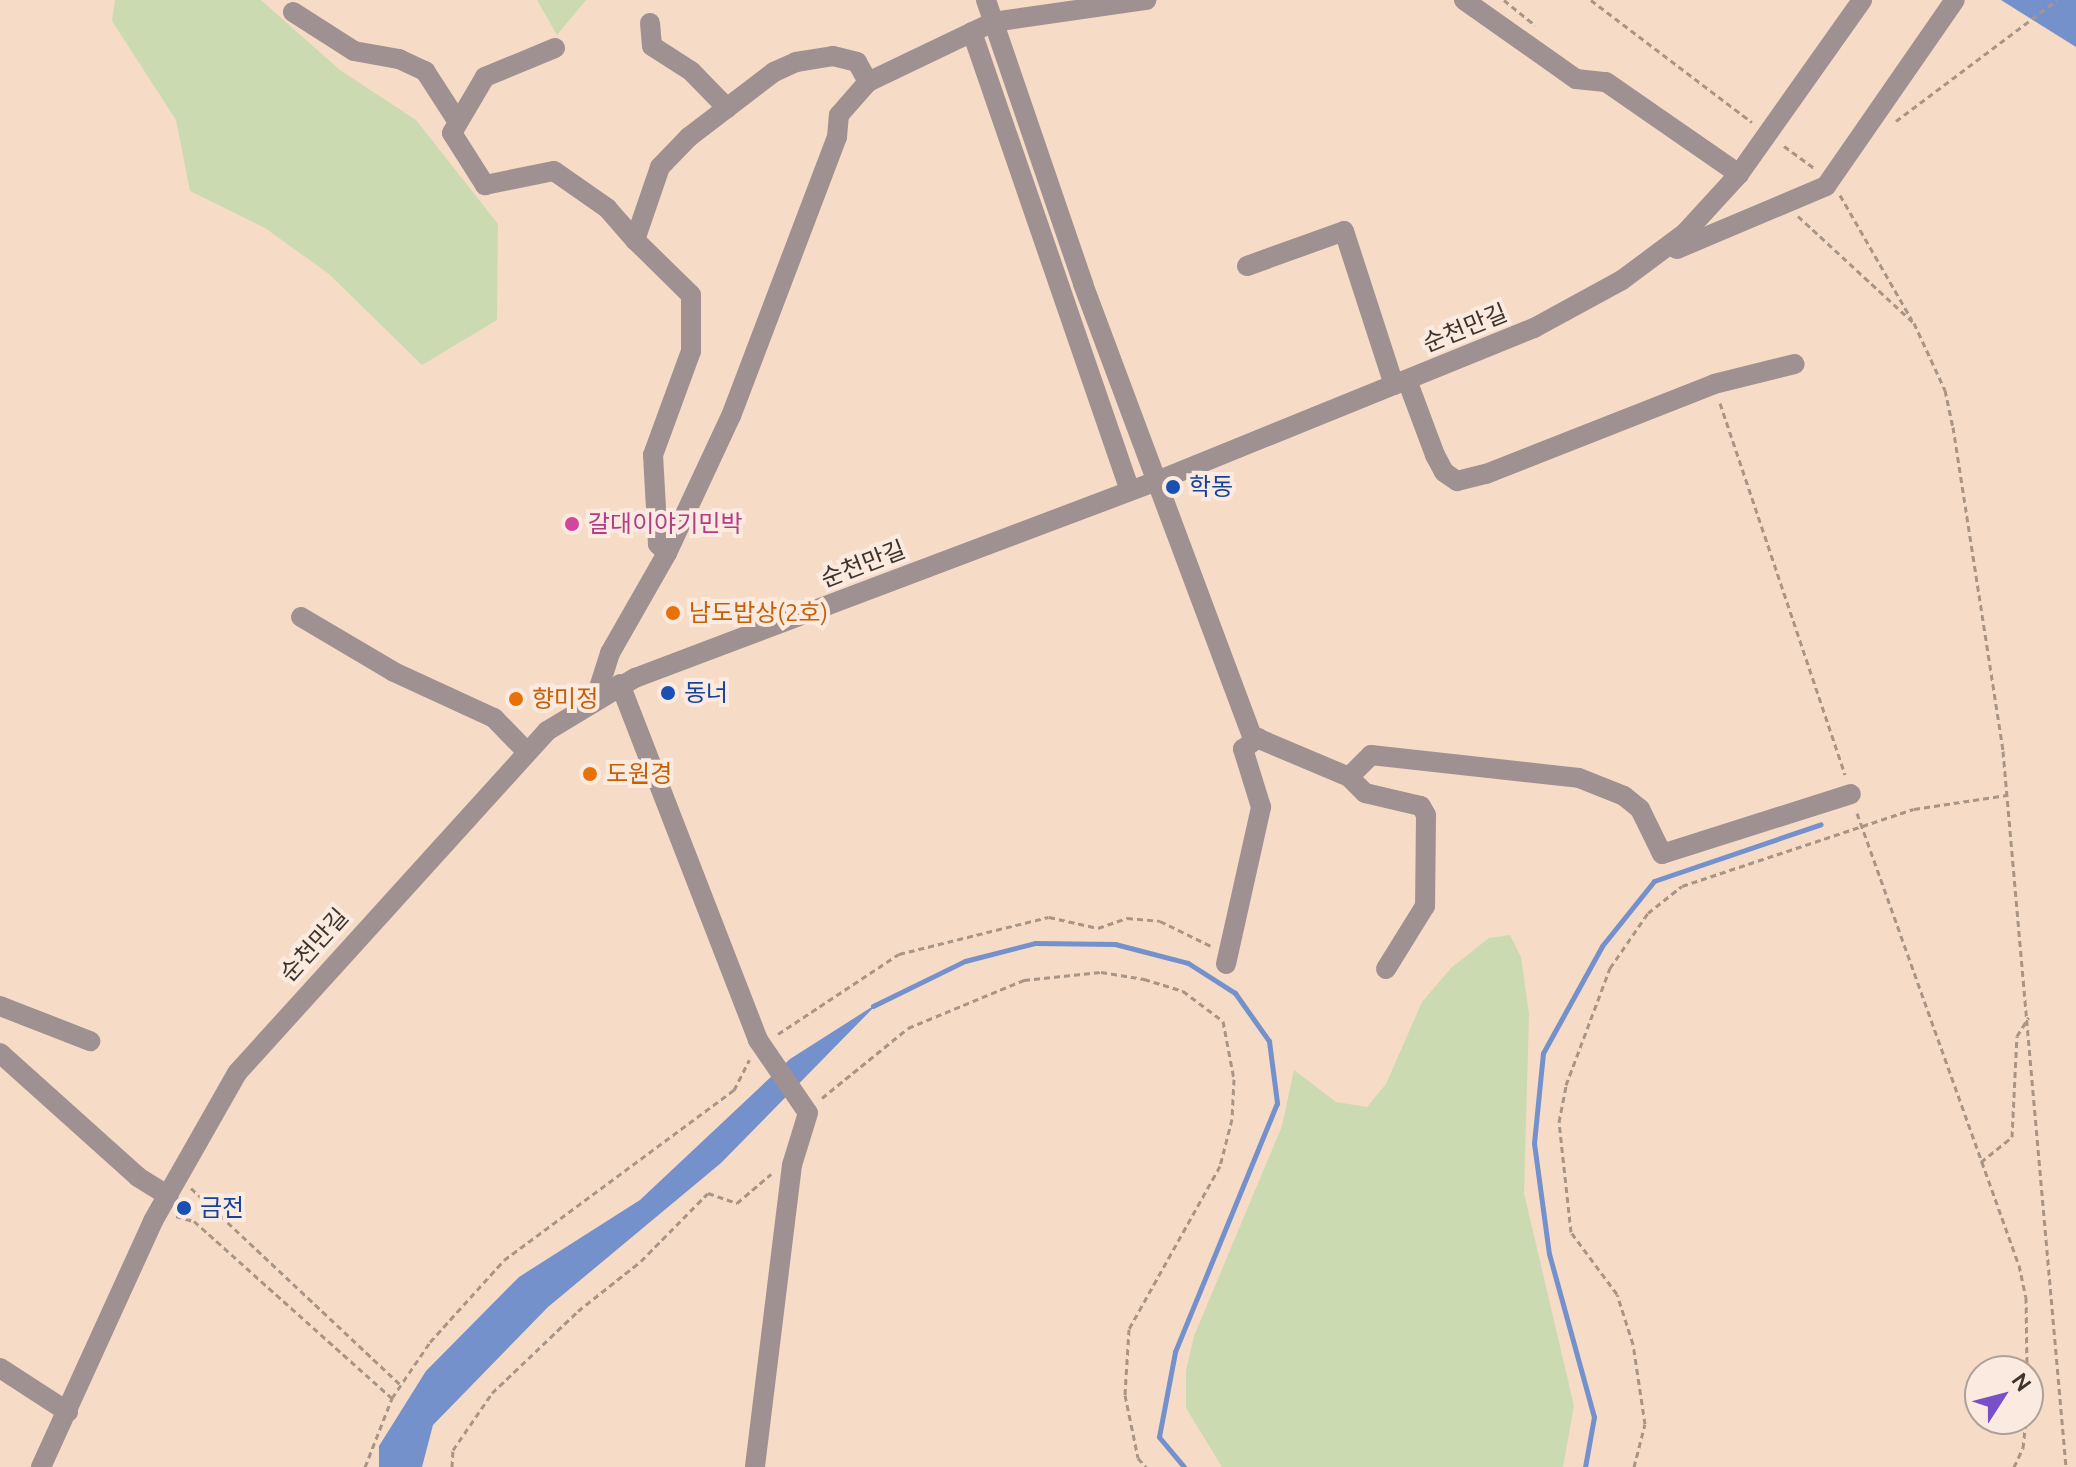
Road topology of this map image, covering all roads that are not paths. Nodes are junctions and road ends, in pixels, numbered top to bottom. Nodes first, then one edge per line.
1 (986, 0) edge
2 (1146, 0) edge
3 (1464, 0) edge
4 (1862, 0) edge
5 (1955, 0) edge
6 (293, 12) dead end
7 (993, 22) junction
8 (650, 23) dead end
9 (972, 32) junction
10 (555, 48) dead end
11 (868, 82) junction
12 (727, 108) junction
13 (458, 122) junction
14 (1739, 174) junction
15 (635, 240) junction
16 (1247, 266) dead end
17 (1622, 280) junction
18 (1795, 364) dead end
19 (1400, 382) junction
20 (1157, 481) junction
21 (1130, 491) junction
22 (667, 553) junction
23 (301, 617) dead end
24 (620, 684) junction
25 (596, 697) junction
26 (1258, 738) junction
27 (526, 751) junction
28 (1349, 777) junction
29 (1851, 794) road end
30 (1226, 964) dead end
31 (1386, 969) dead end
32 (0, 1006) edge
33 (90, 1041) dead end
34 (0, 1053) edge
35 (168, 1196) junction
36 (0, 1368) edge
37 (68, 1412) junction
38 (41, 1467) edge
39 (755, 1467) edge

1 - 7 street
2 - 7 street
3 - 14 street
4 - 14 street, 순천만길
5 - 17 street
6 - 13 street
7 - 9 street
7 - 20 street
8 - 12 street
9 - 11 street
9 - 21 street
10 - 13 street
11 - 12 street
11 - 22 street
12 - 15 street
13 - 15 street
14 - 17 street, 순천만길
15 - 22 street
16 - 19 street
17 - 19 street, 순천만길
18 - 19 street
19 - 20 street, 순천만길
20 - 21 street, 순천만길
20 - 26 street
21 - 24 street, 순천만길
22 - 25 street
23 - 27 street
24 - 25 street, 순천만길
24 - 39 street
25 - 27 street, 순천만길
26 - 28 street
26 - 30 street
27 - 35 street, 순천만길
28 - 29 street
28 - 31 street
32 - 33 street
34 - 35 street
35 - 37 street, 순천만길
36 - 37 street
37 - 38 street, 순천만길

